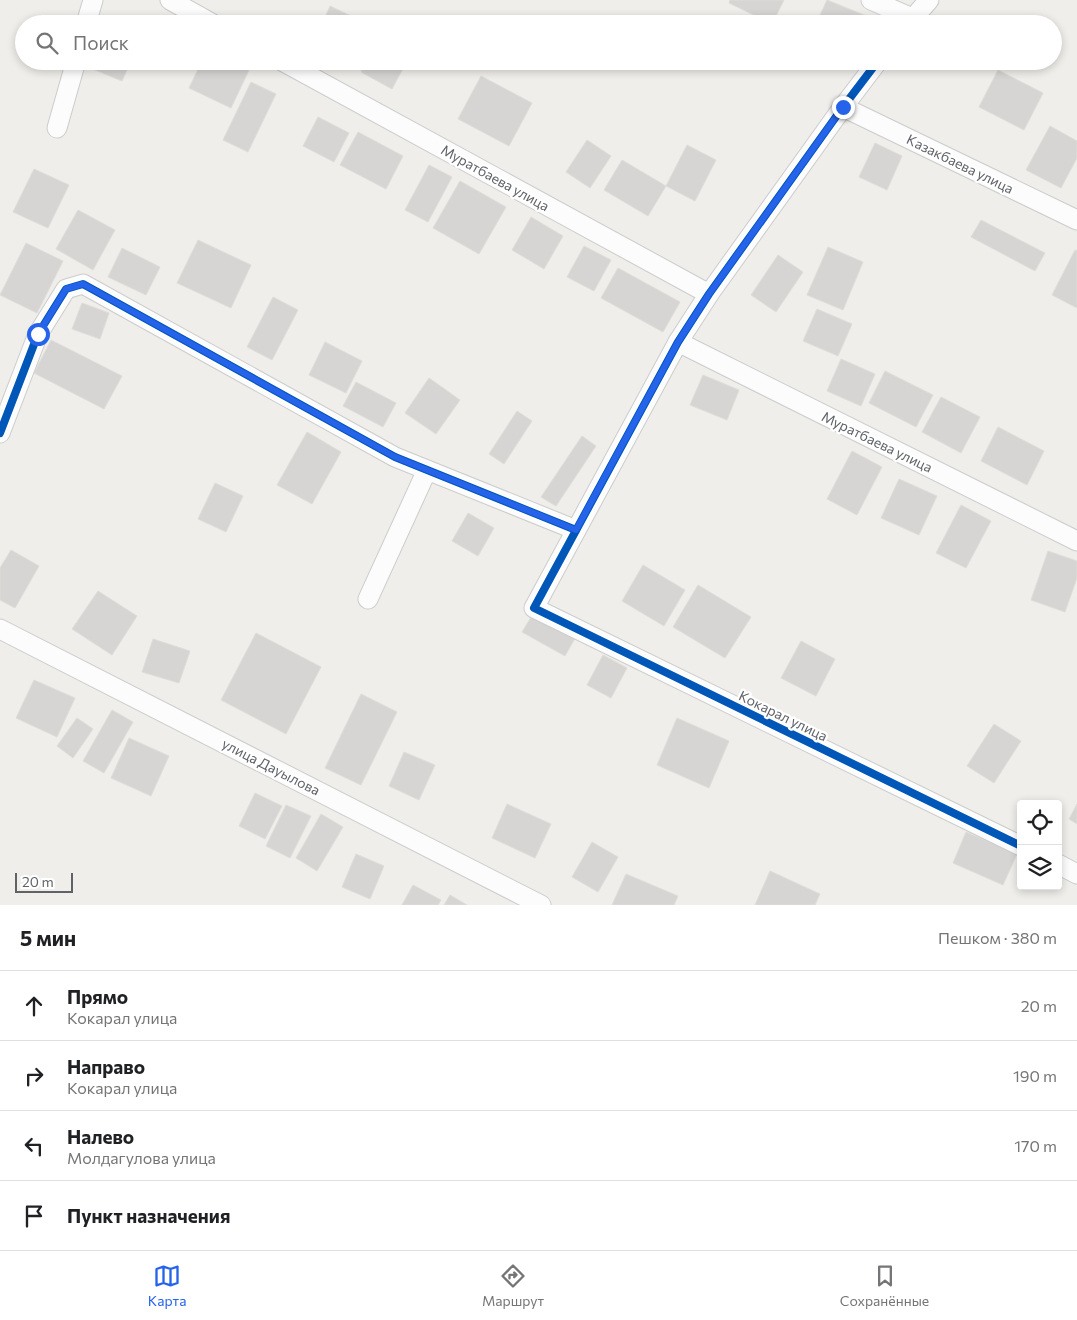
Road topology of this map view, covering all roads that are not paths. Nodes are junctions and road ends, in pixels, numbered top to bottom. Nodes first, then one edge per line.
1 (93, 0) edge
2 (170, 0) edge
3 (871, 0) edge
4 (929, 0) edge
5 (89, 15) edge
6 (197, 15) edge
7 (899, 15) edge
8 (915, 15) edge
9 (73, 70) edge
10 (298, 70) edge
11 (871, 70) edge
12 (843, 107) junction
13 (57, 128) dead end
14 (1077, 220) edge
15 (709, 294) junction
16 (678, 342) junction
17 (0, 433) edge
18 (427, 470) junction
19 (576, 530) junction
20 (1077, 541) edge
21 (368, 599) dead end
22 (0, 629) edge
23 (1019, 845) edge
24 (1062, 866) edge
25 (1077, 874) edge
26 (541, 905) edge

1 - 5 street
2 - 6 street
3 - 7 street
4 - 8 street
9 - 13 street
10 - 15 street, Муратбаева улица
11 - 12 street
12 - 14 street, Казакбаева улица
12 - 15 street
15 - 16 street
16 - 19 street
16 - 20 street, Муратбаева улица
17 - 18 street
18 - 19 street
18 - 21 street
19 - 23 street, Кокарал улица
22 - 26 street, улица Дауылова
24 - 25 street

